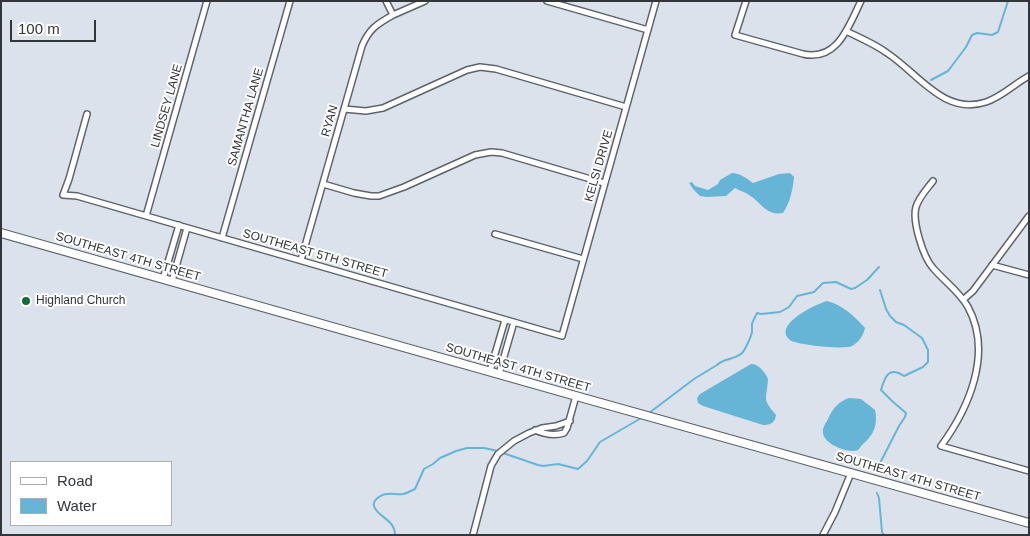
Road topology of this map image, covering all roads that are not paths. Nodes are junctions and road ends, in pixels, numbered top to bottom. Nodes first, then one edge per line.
1 (207, 1) edge
2 (290, 1) edge
3 (386, 1) edge
4 (425, 1) edge
5 (547, 1) edge
6 (656, 1) edge
7 (746, 1) edge
8 (861, 1) edge
9 (393, 15) junction
10 (648, 30) junction
11 (846, 31) junction
12 (1029, 76) edge
13 (626, 107) junction
14 (344, 109) junction
15 (87, 114) dead end
16 (933, 181) dead end
17 (604, 182) junction
18 (323, 184) junction
19 (146, 216) junction
20 (1029, 216) edge
21 (178, 225) junction
22 (188, 228) junction
23 (1, 233) edge
24 (495, 234) dead end
25 (222, 238) junction
26 (583, 259) junction
27 (301, 260) junction
28 (992, 265) junction
29 (1029, 275) edge
30 (163, 279) junction
31 (172, 281) junction
32 (964, 300) junction
33 (505, 320) junction
34 (514, 322) junction
35 (562, 336) joint
36 (490, 371) junction
37 (499, 374) junction
38 (576, 396) junction
39 (570, 421) junction
40 (536, 430) junction
41 (1029, 471) edge
42 (851, 473) junction
43 (1029, 523) edge
44 (473, 535) edge
45 (823, 535) edge

1 - 19 street, LINDSEY LANE
2 - 25 street, SAMANTHA LANE
3 - 9 street
4 - 9 street, RYAN
5 - 10 street
6 - 10 street, KELSI DRIVE
7 - 11 street
8 - 11 street
9 - 14 street, RYAN
10 - 13 street, KELSI DRIVE
11 - 12 street
13 - 14 street
13 - 17 street, KELSI DRIVE
14 - 18 street, RYAN
15 - 19 street, SOUTHEAST 5TH STREET
16 - 32 street
17 - 18 street
17 - 26 street, KELSI DRIVE
18 - 27 street, RYAN
19 - 21 street, SOUTHEAST 5TH STREET
20 - 28 street
21 - 22 street, SOUTHEAST 5TH STREET
21 - 30 street
22 - 25 street, SOUTHEAST 5TH STREET
22 - 31 street
23 - 30 main road, SOUTHEAST 4TH STREET
24 - 26 street
25 - 27 street, SOUTHEAST 5TH STREET
26 - 35 street, KELSI DRIVE
27 - 33 street, SOUTHEAST 5TH STREET
28 - 29 street
28 - 32 street
30 - 31 main road, SOUTHEAST 4TH STREET
31 - 36 main road, SOUTHEAST 4TH STREET
32 - 41 street
33 - 34 street, SOUTHEAST 5TH STREET
33 - 36 street
34 - 35 street, SOUTHEAST 5TH STREET
34 - 37 street
36 - 37 main road, SOUTHEAST 4TH STREET
37 - 38 main road, SOUTHEAST 4TH STREET
38 - 39 street
38 - 42 main road, SOUTHEAST 4TH STREET
39 - 40 street
39 - 40 street
40 - 44 street
42 - 43 main road, SOUTHEAST 4TH STREET
42 - 45 street

